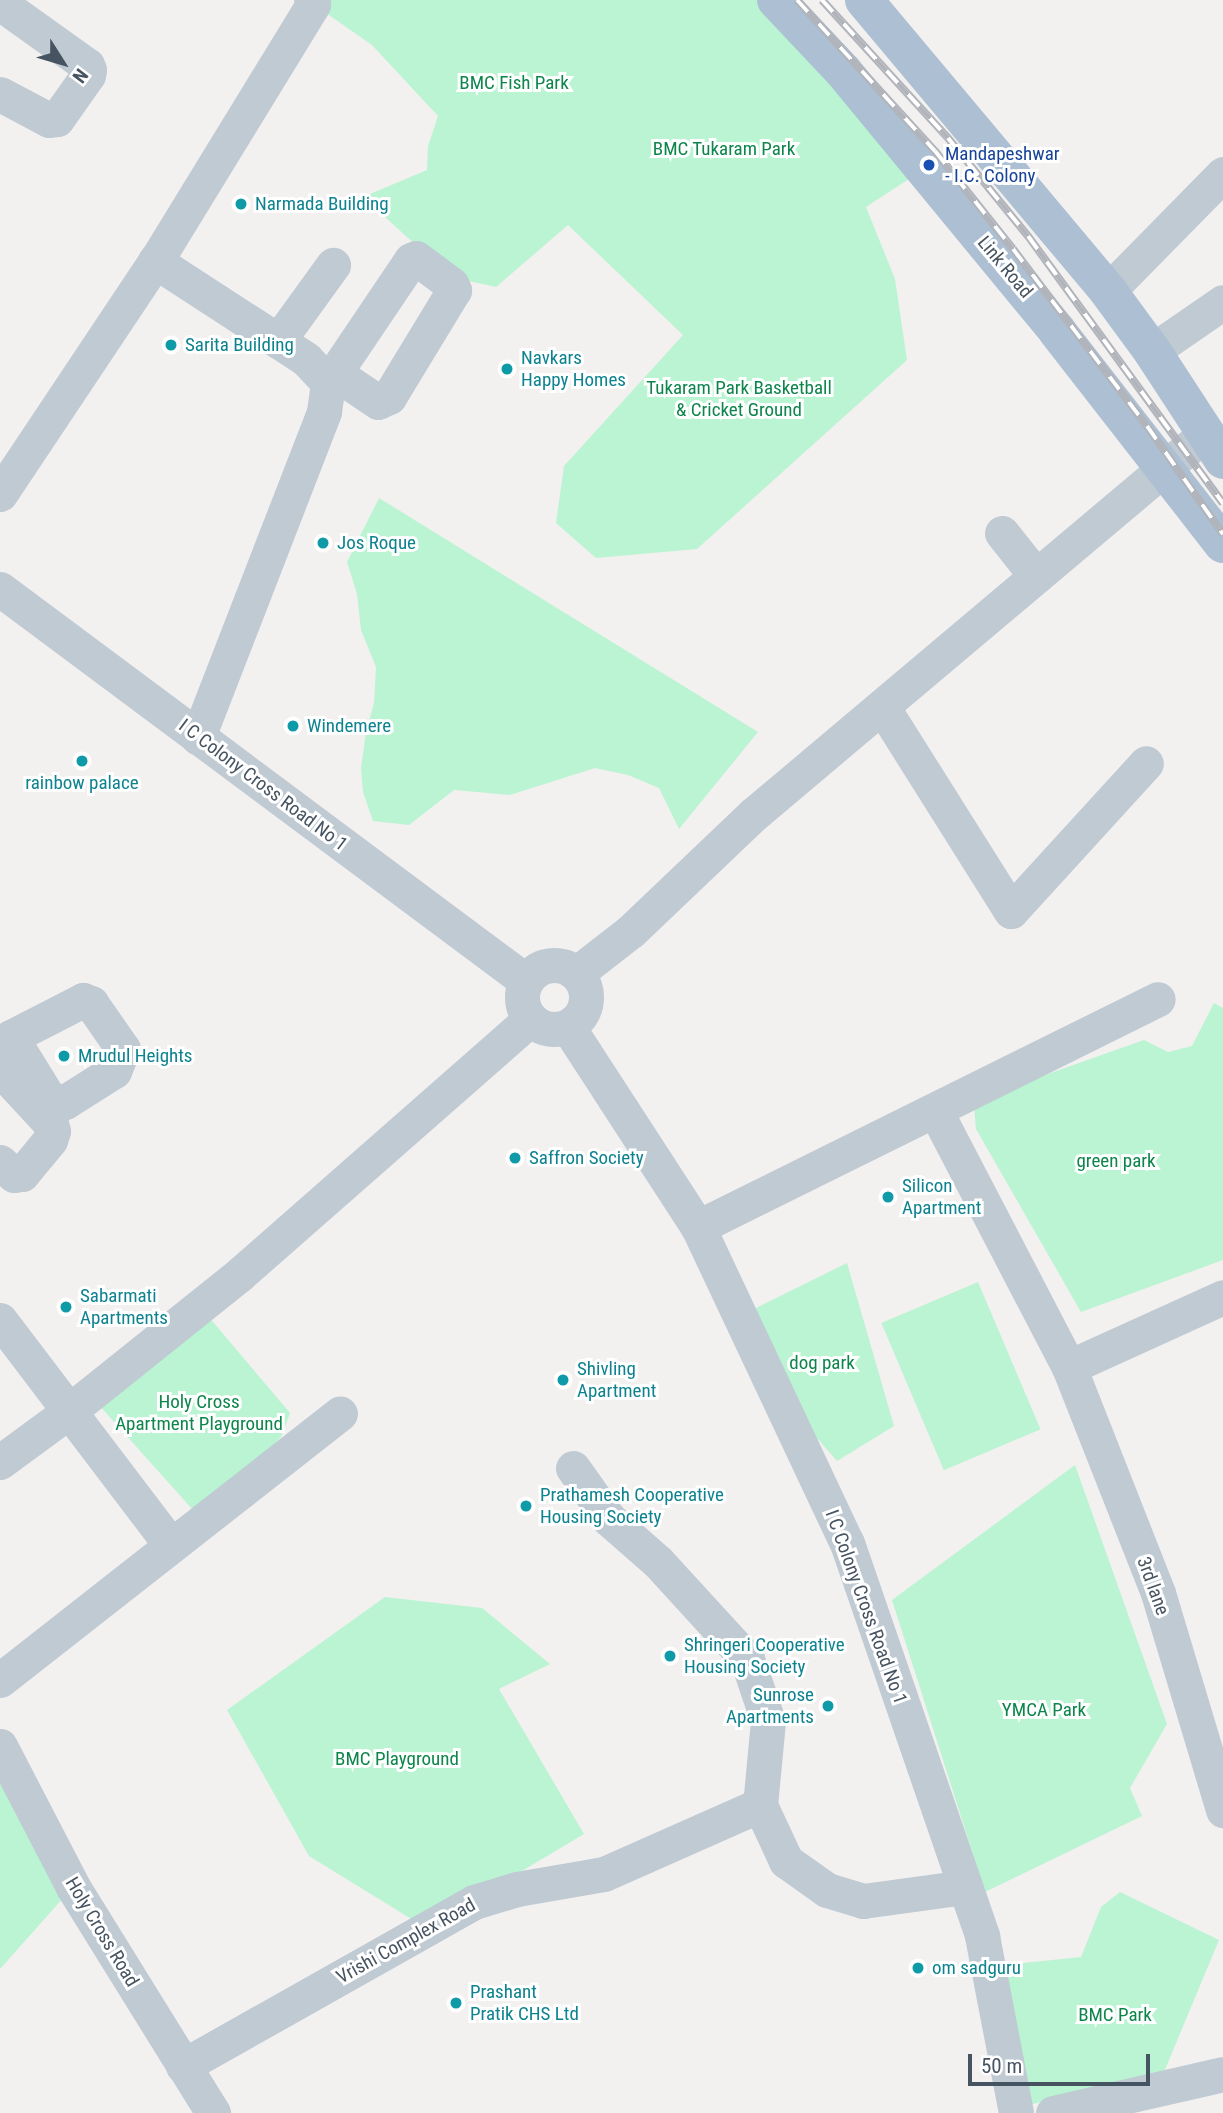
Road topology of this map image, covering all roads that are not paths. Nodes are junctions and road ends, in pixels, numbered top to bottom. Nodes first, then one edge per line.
1 (311, 0) edge
2 (776, 0) edge
3 (864, 0) edge
4 (0, 3) edge
5 (0, 94) edge
6 (1223, 174) edge
7 (155, 261) junction
8 (333, 265) dead end
9 (1108, 291) junction
10 (1223, 302) edge
11 (286, 331) junction
12 (1152, 351) junction
13 (1214, 447) edge
14 (1161, 467) junction
15 (0, 494) edge
16 (1007, 529) dead end
17 (1223, 544) edge
18 (1040, 572) junction
19 (0, 589) edge
20 (883, 708) junction
21 (198, 737) junction
22 (1146, 763) dead end
23 (577, 973) junction
24 (526, 981) junction
25 (1158, 999) dead end
26 (530, 1019) junction
27 (568, 1027) junction
28 (4, 1050) edge
29 (935, 1110) junction
30 (0, 1162) edge
31 (698, 1227) junction
32 (1223, 1297) edge
33 (0, 1320) edge
34 (1069, 1367) junction
35 (68, 1412) junction
36 (340, 1413) dead end
37 (0, 1462) edge
38 (573, 1468) dead end
39 (171, 1545) junction
40 (0, 1680) edge
41 (0, 1746) edge
42 (760, 1805) junction
43 (1223, 1810) edge
44 (965, 1887) junction
45 (183, 2066) junction
46 (1223, 2074) edge
47 (213, 2113) edge
48 (1016, 2113) edge
49 (1053, 2113) edge

1 - 7 street
2 - 14 main road, Link Road
3 - 9 main road
4 - 5 street
6 - 9 street
7 - 11 street
7 - 15 street
8 - 11 street
9 - 12 main road
10 - 12 street
11 - 21 street
12 - 13 main road
13 - 14 street
14 - 17 main road, Link Road
14 - 18 street
16 - 18 street
18 - 20 street
19 - 21 street, I C Colony Cross Road No 1
20 - 22 street
20 - 23 street
21 - 24 street, I C Colony Cross Road No 1
23 - 24 street
23 - 27 street
24 - 26 street
25 - 29 street
26 - 27 street
26 - 35 street
27 - 31 street, I C Colony Cross Road No 1
28 - 30 street
29 - 31 street
29 - 34 street, 3rd lane
31 - 44 street, I C Colony Cross Road No 1
32 - 34 street
33 - 35 street
34 - 43 street, 3rd lane
35 - 37 street
35 - 39 street
36 - 39 street
38 - 42 street
39 - 40 street
41 - 45 street, Holy Cross Road
42 - 44 street
42 - 45 street, Vrishi Complex Road
44 - 48 street, I C Colony Cross Road No 1
45 - 47 street, Holy Cross Road
46 - 49 street

